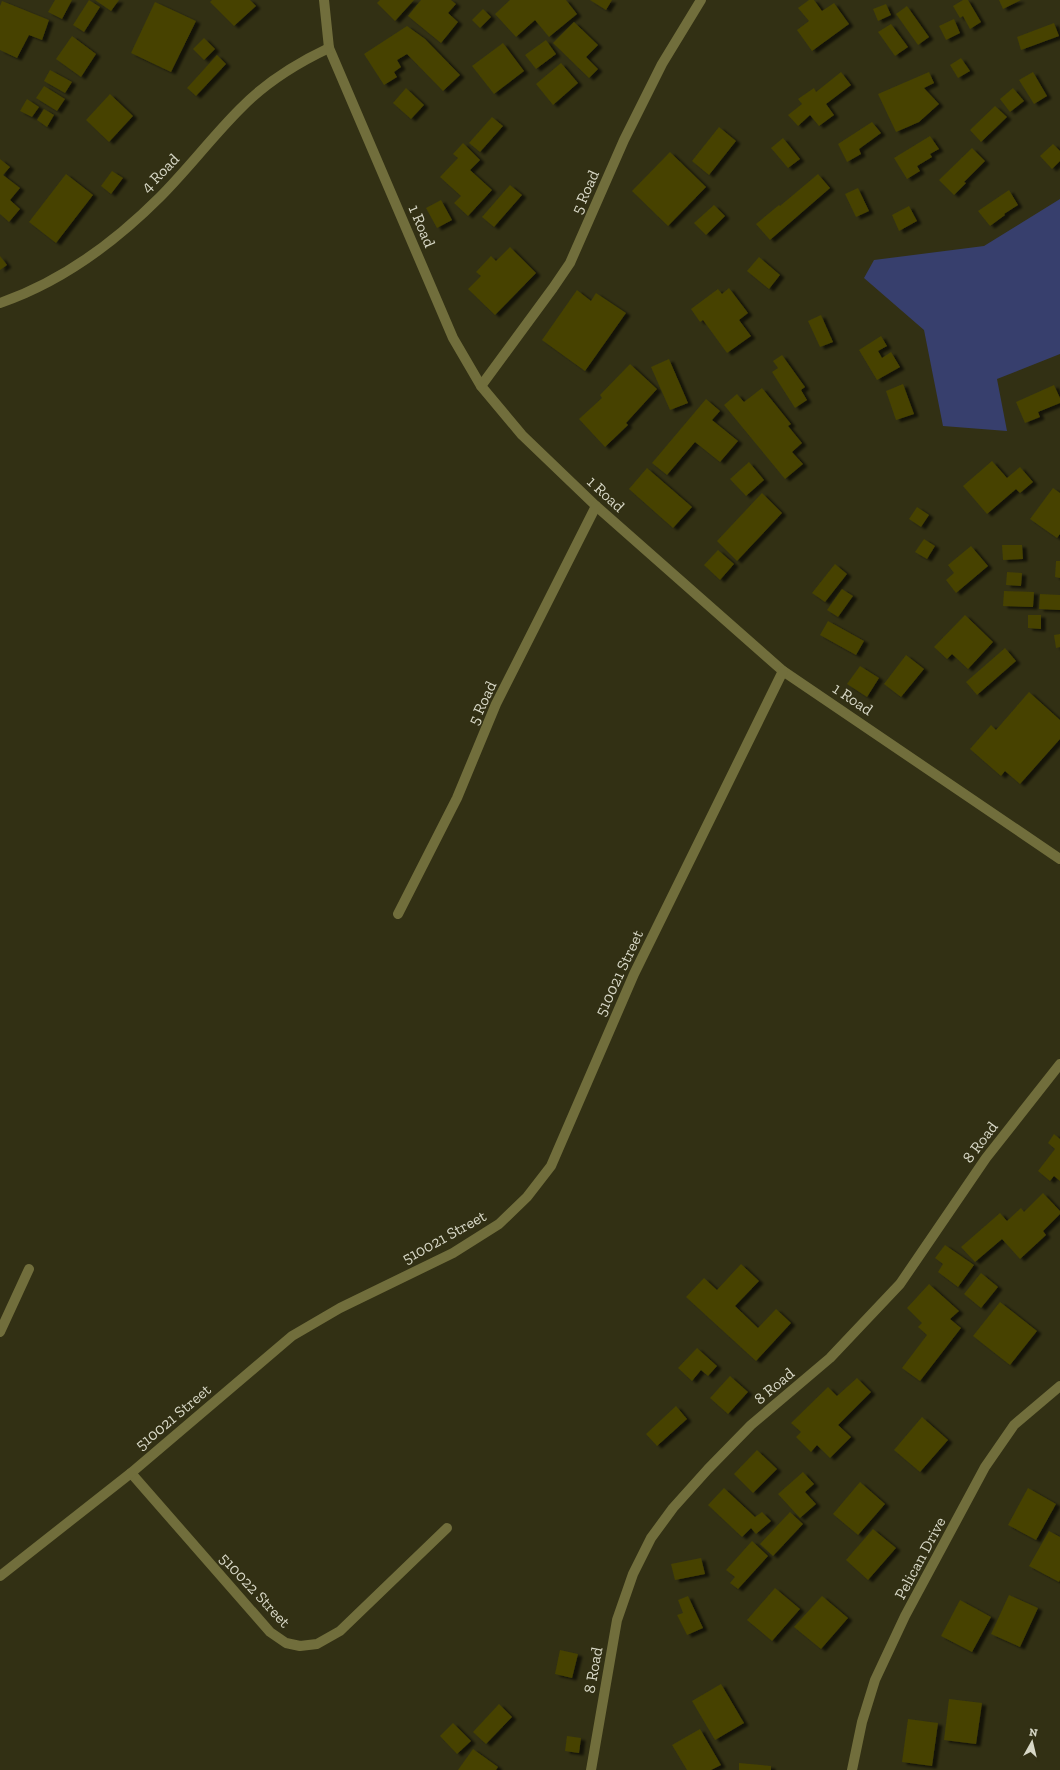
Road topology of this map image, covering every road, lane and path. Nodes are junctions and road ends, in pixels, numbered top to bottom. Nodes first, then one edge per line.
1 (324, 0) edge
2 (701, 0) edge
3 (329, 48) junction
4 (0, 303) edge
5 (481, 386) junction
6 (596, 506) junction
7 (784, 671) junction
8 (1060, 859) edge
9 (398, 914) dead end
10 (1060, 1064) edge
11 (28, 1269) dead end
12 (0, 1332) edge
13 (1060, 1386) edge
14 (131, 1473) junction
15 (447, 1528) dead end
16 (2, 1570) edge
17 (590, 1770) edge
18 (852, 1770) edge

1 - 3 street, 1 Road
2 - 5 street, 5 Road
3 - 4 street, 4 Road
3 - 5 street, 1 Road
5 - 6 street, 1 Road
6 - 7 street, 1 Road
6 - 9 street, 5 Road
7 - 8 street, 1 Road
7 - 14 street, 510021 Street
10 - 17 street, 8 Road
11 - 12 street
13 - 18 street, Pelican Drive
14 - 15 street, 510022 Street
14 - 16 street, 510021 Street

